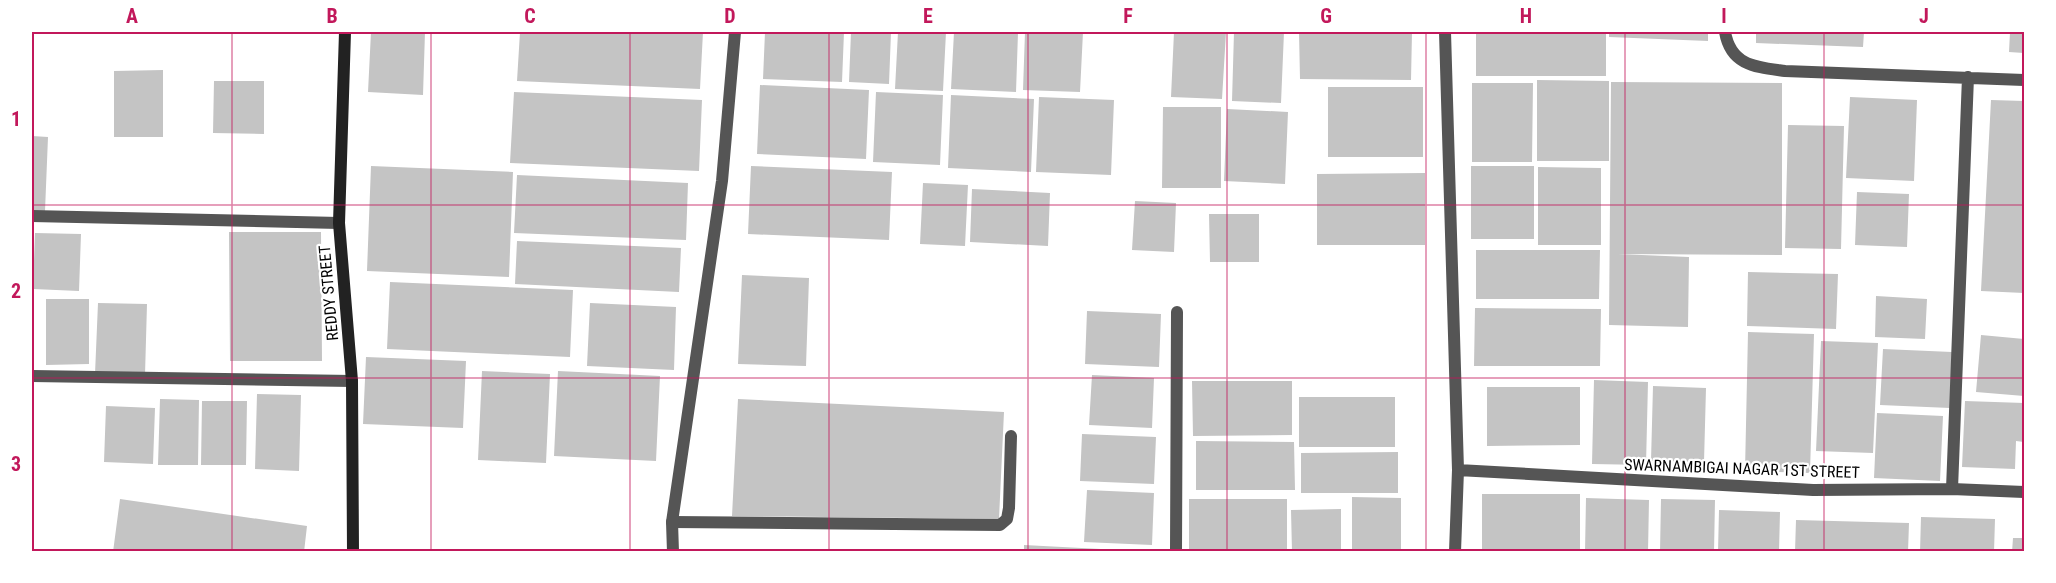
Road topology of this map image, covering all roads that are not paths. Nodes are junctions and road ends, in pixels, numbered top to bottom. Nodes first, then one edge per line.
1 (345, 32) edge
2 (735, 32) edge
3 (1445, 32) edge
4 (1725, 32) edge
5 (1968, 76) junction
6 (2025, 80) edge
7 (32, 216) edge
8 (339, 223) junction
9 (1178, 312) dead end
10 (32, 376) edge
11 (352, 381) junction
12 (1011, 436) dead end
13 (1458, 470) junction
14 (1952, 489) junction
15 (2025, 492) edge
16 (672, 522) junction
17 (353, 552) edge
18 (673, 552) edge
19 (1176, 552) edge
20 (1455, 552) edge

1 - 8 main road, REDDY STREET
2 - 16 street
3 - 13 street
4 - 5 street
5 - 6 street
5 - 14 street
7 - 8 street
8 - 11 main road, REDDY STREET
9 - 19 street
10 - 11 street
11 - 17 main road, REDDY STREET
12 - 16 street
13 - 14 street, SWARNAMBIGAI NAGAR 1ST STREET
13 - 20 street
14 - 15 street, SWARNAMBIGAI NAGAR 1ST STREET
16 - 18 street

